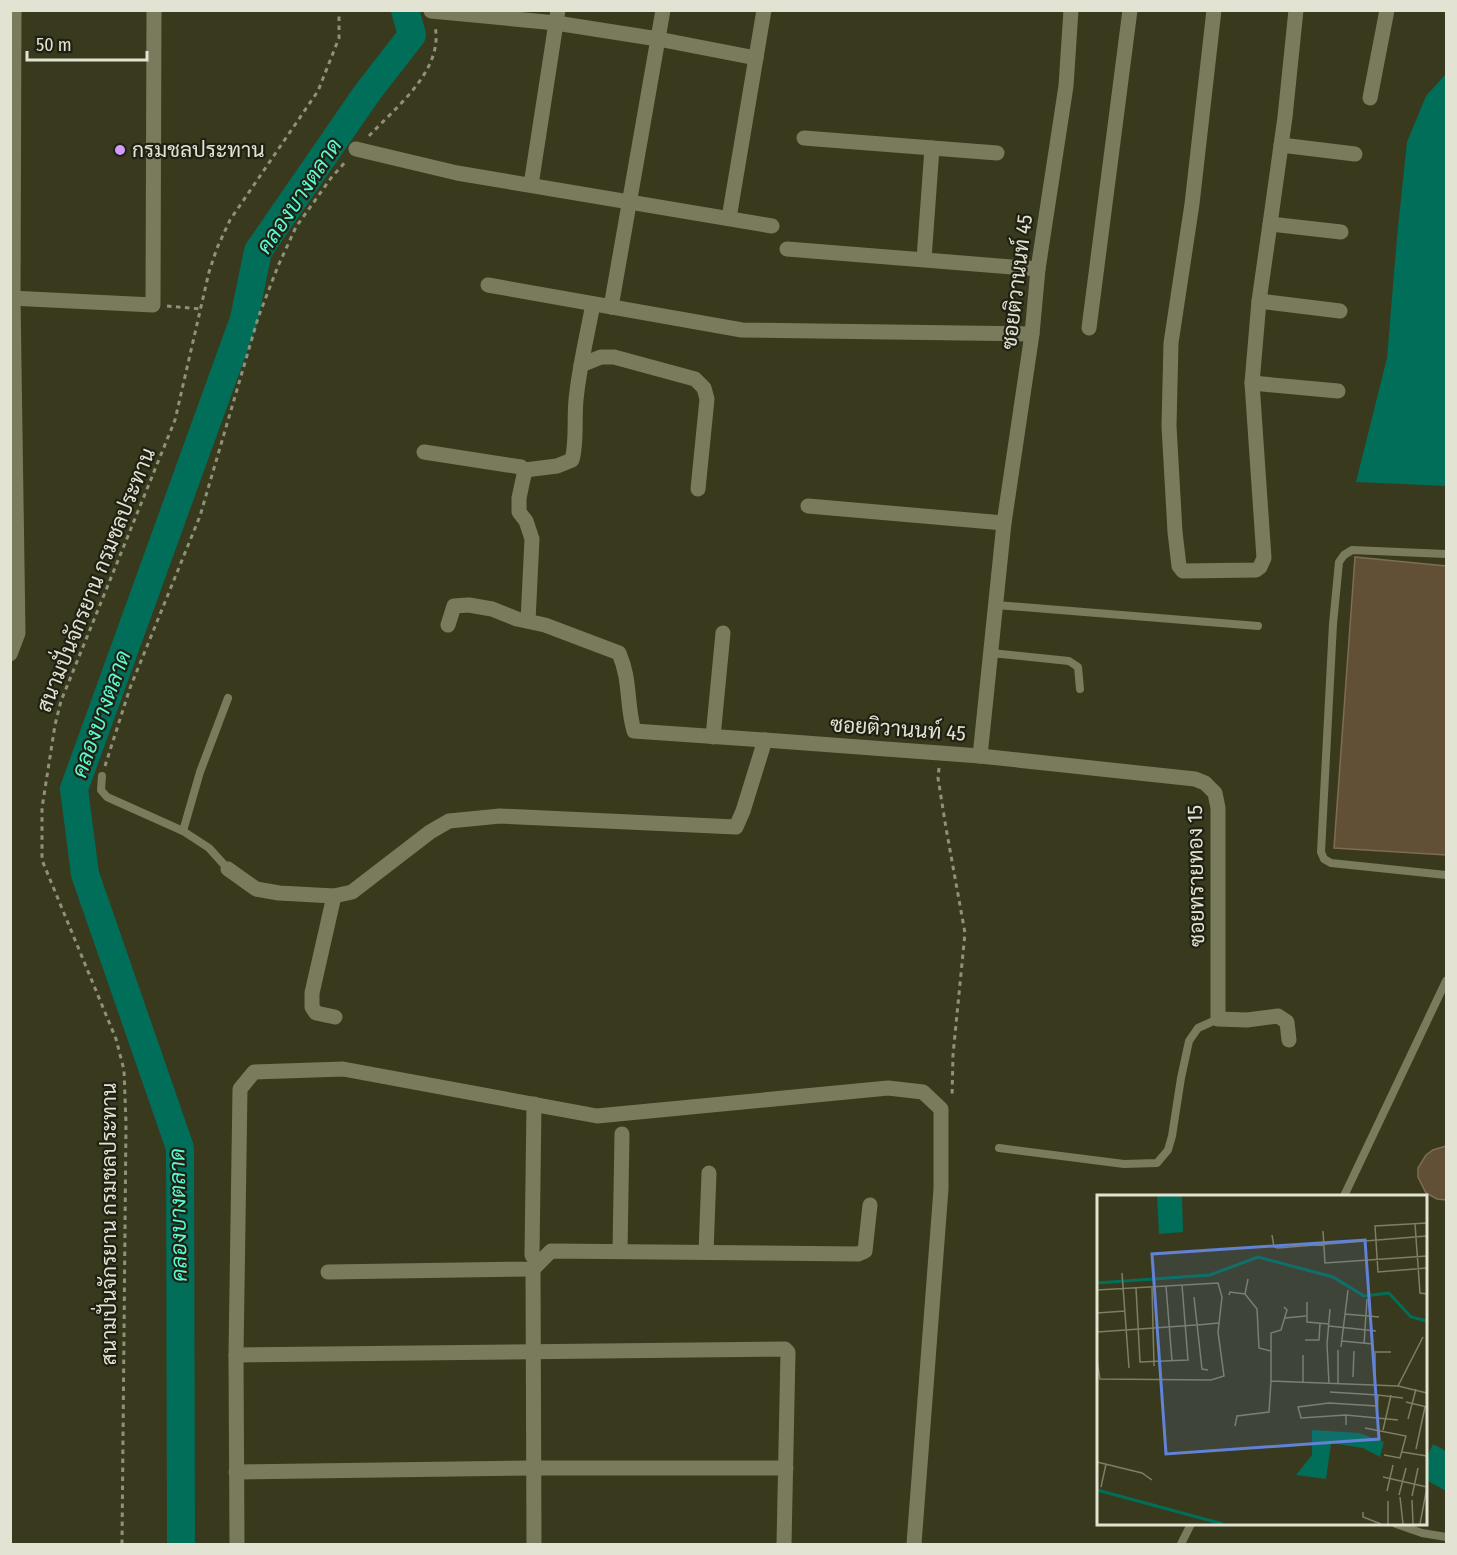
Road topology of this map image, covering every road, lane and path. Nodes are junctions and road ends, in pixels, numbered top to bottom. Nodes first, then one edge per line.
1 (14, 10) edge
2 (154, 10) edge
3 (339, 10) edge
4 (663, 10) edge
5 (764, 10) edge
6 (1071, 10) edge
7 (1130, 10) edge
8 (1214, 10) edge
9 (1296, 10) edge
10 (1388, 10) edge
11 (432, 11) edge
12 (557, 17) edge
13 (658, 39) junction
14 (756, 58) junction
15 (1370, 98) dead end
16 (804, 138) dead end
17 (1281, 145) junction
18 (932, 148) junction
19 (356, 149) junction
20 (997, 153) dead end
21 (1355, 154) dead end
22 (531, 185) junction
23 (629, 202) junction
24 (729, 218) junction
25 (1270, 224) junction
26 (772, 226) dead end
27 (1341, 232) dead end
28 (787, 249) dead end
29 (924, 259) junction
30 (1038, 269) junction
31 (488, 285) dead end
32 (12, 298) edge
33 (1259, 301) junction
34 (593, 304) junction
35 (153, 305) junction
36 (611, 307) junction
37 (201, 309) junction
38 (1340, 311) dead end
39 (1089, 328) dead end
40 (1032, 334) junction
41 (581, 365) junction
42 (1252, 383) junction
43 (1338, 391) dead end
44 (424, 452) dead end
45 (525, 470) junction
46 (698, 489) dead end
47 (808, 506) dead end
48 (1004, 524) junction
49 (1446, 554) edge
50 (996, 604) junction
51 (528, 621) junction
52 (448, 625) dead end
53 (1258, 626) dead end
54 (723, 633) dead end
55 (991, 653) junction
56 (10, 654) edge
57 (1080, 689) dead end
58 (228, 698) dead end
59 (713, 736) junction
60 (765, 740) junction
61 (941, 753) junction
62 (980, 756) junction
63 (102, 776) joint
64 (183, 831) junction
65 (228, 868) joint
66 (1446, 875) edge
67 (334, 896) junction
68 (1446, 981) edge
69 (335, 1017) dead end
70 (1218, 1019) junction
71 (1289, 1041) dead end
72 (952, 1097) dead end
73 (534, 1104) junction
74 (622, 1134) dead end
75 (999, 1148) dead end
76 (709, 1173) dead end
77 (1345, 1195) edge
78 (870, 1205) dead end
79 (620, 1251) junction
80 (706, 1252) junction
81 (536, 1267) junction
82 (328, 1272) dead end
83 (534, 1352) junction
84 (236, 1355) junction
85 (534, 1468) junction
86 (786, 1468) junction
87 (236, 1472) junction
88 (1191, 1525) edge
89 (1399, 1525) edge
90 (1446, 1537) edge
91 (122, 1545) edge
92 (237, 1545) edge
93 (534, 1545) edge
94 (784, 1545) edge
95 (914, 1545) edge
96 (1181, 1545) edge

1 - 32 street
2 - 35 street
3 - 37 path, สนามปั่นจักรยาน กรมชลประทาน
4 - 13 street
5 - 14 street
6 - 30 street, ซอยติวานนท์ 45
7 - 39 street
8 - 42 street
9 - 17 street
10 - 15 street
11 - 12 street
11 - 19 path
12 - 13 street
12 - 22 street
13 - 14 street
13 - 23 street
14 - 24 street
16 - 18 street
17 - 21 street
17 - 25 street
18 - 20 street
18 - 29 street
19 - 22 street
19 - 63 path
22 - 23 street
23 - 24 street
23 - 36 street
24 - 26 street
25 - 27 street
25 - 33 street
28 - 29 street
29 - 30 street
30 - 40 street, ซอยติวานนท์ 45
31 - 34 street
32 - 35 street
32 - 56 street
33 - 38 street
33 - 42 street
34 - 36 street
34 - 41 street
35 - 37 path
36 - 40 street
37 - 91 path, สนามปั่นจักรยาน กรมชลประทาน
40 - 48 street, ซอยติวานนท์ 45
41 - 45 street
41 - 46 street
42 - 43 street
44 - 45 street
45 - 51 street
47 - 48 street
48 - 50 street, ซอยติวานนท์ 45
49 - 66 lane
50 - 53 lane
50 - 55 street, ซอยติวานนท์ 45
51 - 52 street
51 - 59 street, ซอยติวานนท์ 45
54 - 59 street
55 - 57 lane
55 - 62 street, ซอยติวานนท์ 45
58 - 64 lane
59 - 60 street, ซอยติวานนท์ 45
60 - 61 street, ซอยติวานนท์ 45
60 - 67 street
61 - 62 street, ซอยติวานนท์ 45
61 - 72 path
62 - 70 street, ซอยทรายทอง 15
63 - 64 lane
64 - 65 lane
65 - 67 street
67 - 69 street
68 - 77 lane
70 - 71 street
70 - 75 lane
73 - 81 street
73 - 84 street
73 - 95 street
74 - 79 street
76 - 80 street
78 - 80 street
79 - 80 street
79 - 81 street
81 - 82 street
81 - 83 street
83 - 84 street
83 - 85 street
83 - 86 street
84 - 87 street
85 - 86 street
85 - 87 street
85 - 93 street
86 - 94 street
87 - 92 street
88 - 96 lane
89 - 90 lane

